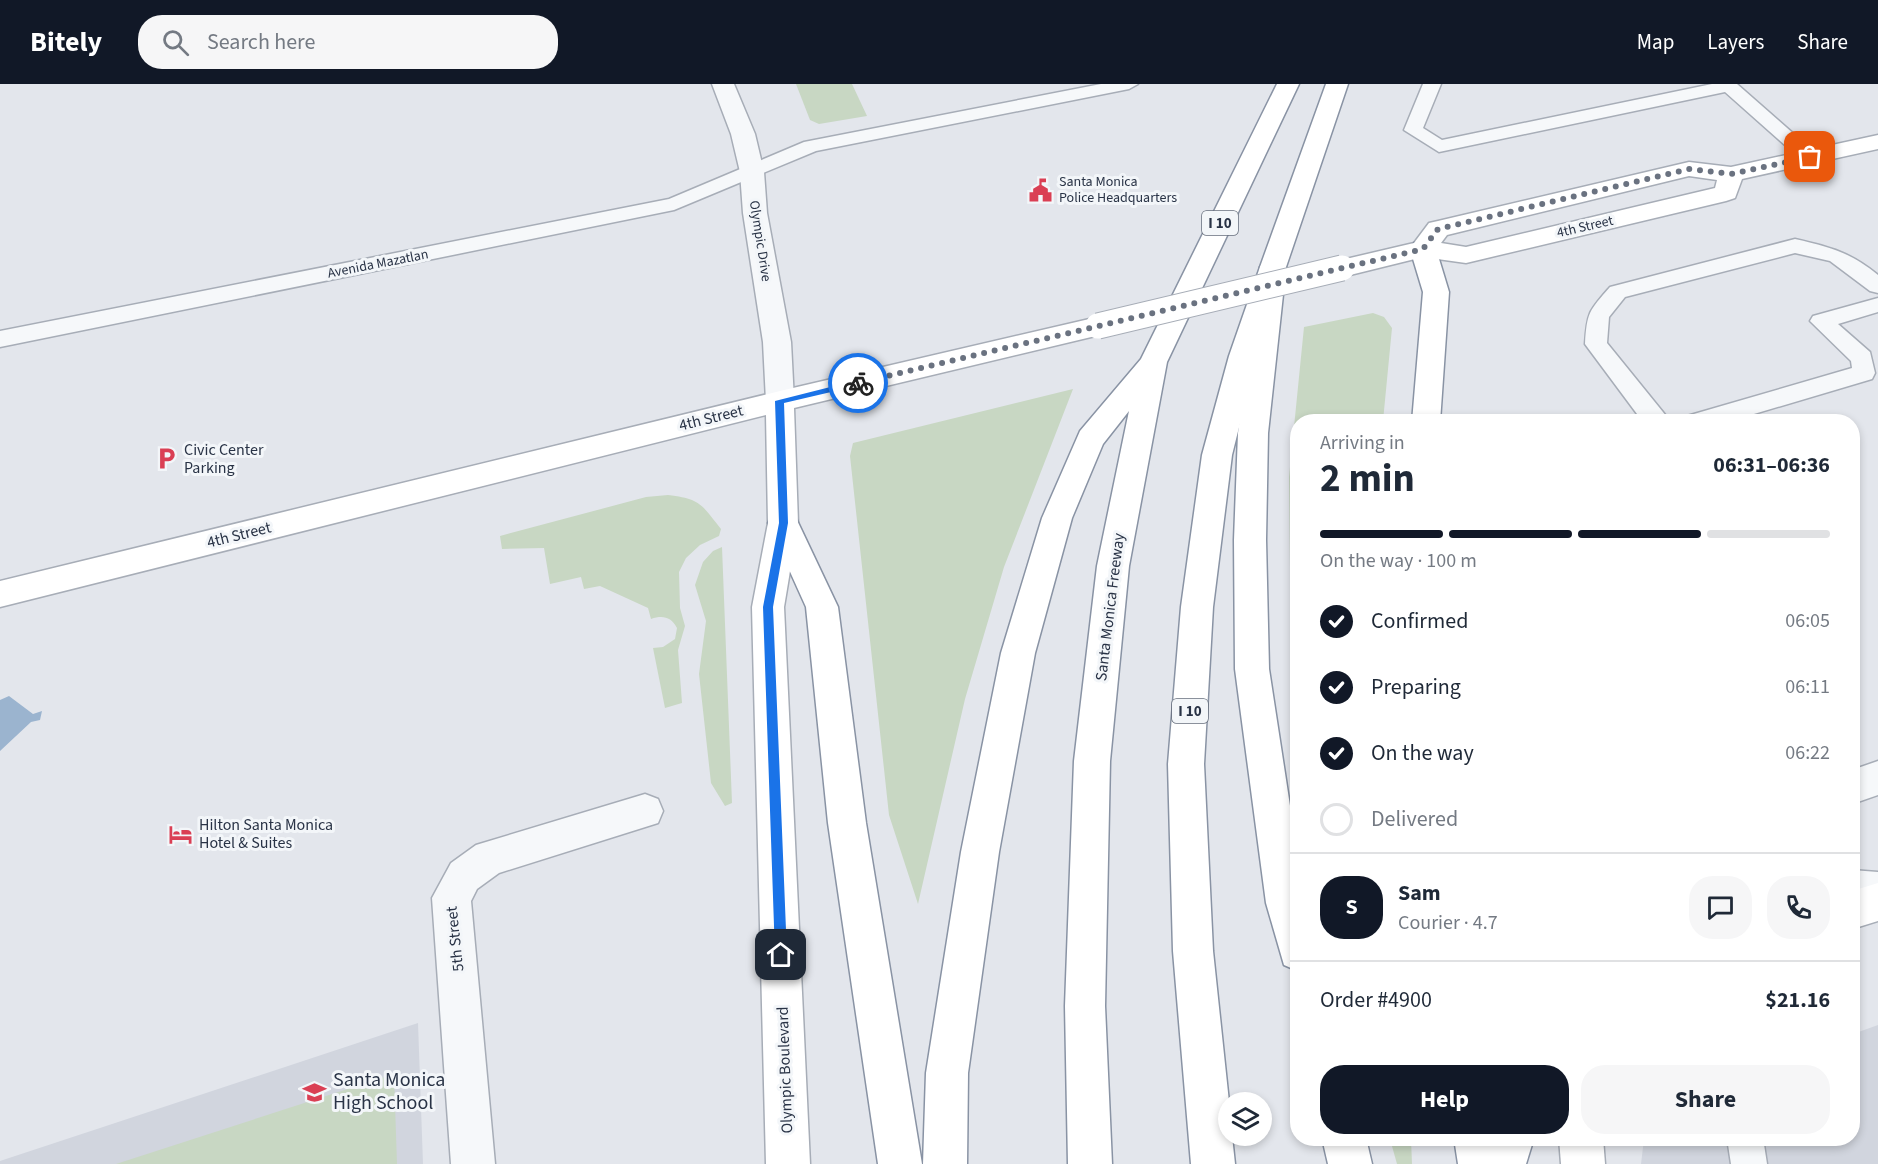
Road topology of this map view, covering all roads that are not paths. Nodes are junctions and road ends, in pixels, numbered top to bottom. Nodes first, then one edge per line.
1 (723, 84) edge
2 (1129, 84) edge
3 (1288, 84) edge
4 (1337, 84) edge
5 (1432, 84) edge
6 (1727, 85) edge
7 (1878, 142) edge
8 (1810, 157) junction
9 (752, 172) junction
10 (1423, 249) junction
11 (1273, 267) junction
12 (1878, 286) edge
13 (1878, 305) edge
14 (0, 339) edge
15 (1153, 362) junction
16 (780, 401) junction
17 (1427, 414) edge
18 (1650, 414) edge
19 (1723, 414) edge
20 (783, 523) junction
21 (0, 594) edge
22 (1878, 778) edge
23 (1860, 784) edge
24 (645, 811) dead end
25 (1860, 890) edge
26 (1878, 891) edge
27 (1878, 902) edge
28 (1860, 908) edge
29 (1290, 919) edge
30 (1346, 1146) edge
31 (1477, 1146) edge
32 (1510, 1146) edge
33 (1582, 1146) edge
34 (1746, 1146) edge
35 (473, 1164) edge
36 (788, 1164) edge
37 (900, 1164) edge
38 (945, 1164) edge
39 (1090, 1164) edge
40 (1213, 1164) edge
41 (1350, 1164) edge
42 (1480, 1164) edge
43 (1504, 1164) edge
44 (1583, 1164) edge
45 (1749, 1164) edge

1 - 9 street, Olympic Drive
2 - 9 lane, Avenida Mazatlan
3 - 15 main road, Santa Monica Freeway / I 10
4 - 11 main road, I 10
5 - 6 lane
6 - 8 lane
7 - 8 main road, 4th Street
8 - 10 main road, 4th Street
9 - 14 lane, Avenida Mazatlan
9 - 16 street, Olympic Drive
10 - 16 main road, 4th Street, bridge
10 - 17 main road
11 - 29 main road
11 - 40 main road, I 10
12 - 18 lane
13 - 19 lane
15 - 38 main road
15 - 39 main road, Santa Monica Freeway / I 10
16 - 20 main road, Olympic Boulevard
16 - 21 main road, 4th Street
20 - 36 main road, Olympic Boulevard
20 - 37 main road
22 - 23 street
24 - 35 street, 5th Street
25 - 26 street
27 - 28 main road
30 - 41 main road
31 - 42 main road
32 - 43 main road
33 - 44 main road
34 - 45 lane

